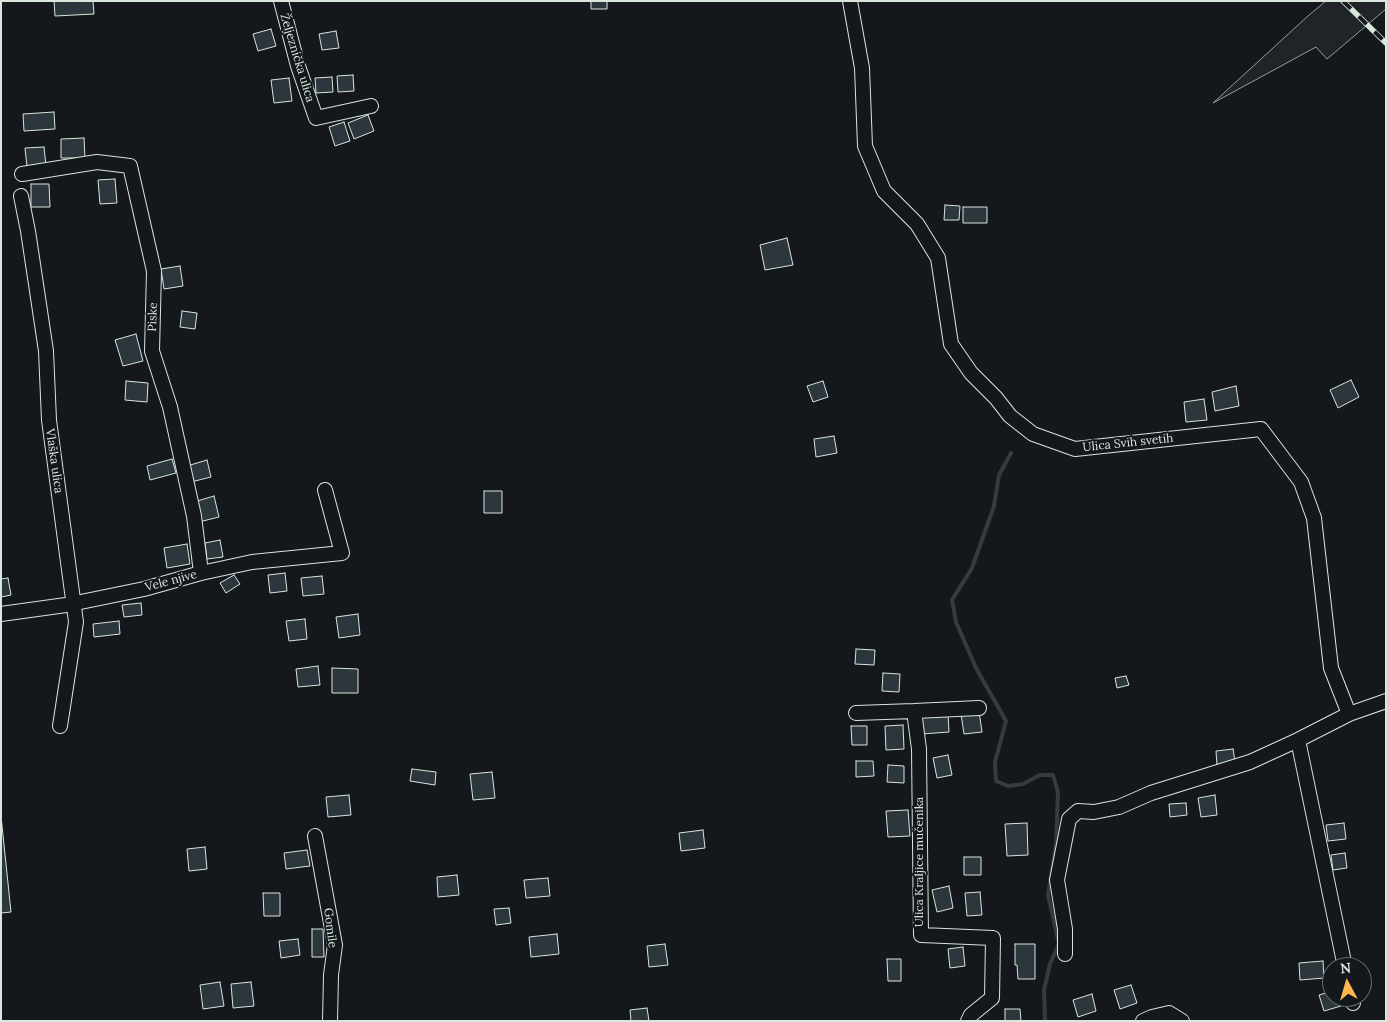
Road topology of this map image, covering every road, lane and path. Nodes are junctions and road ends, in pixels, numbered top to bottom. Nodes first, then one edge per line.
1 (281, 1) edge
2 (850, 1) edge
3 (371, 106) dead end
4 (22, 174) dead end
5 (21, 196) dead end
6 (325, 490) dead end
7 (201, 573) junction
8 (73, 604) junction
9 (1, 614) edge
10 (1386, 700) edge
11 (979, 708) dead end
12 (914, 711) junction
13 (856, 713) dead end
14 (1349, 714) junction
15 (60, 726) dead end
16 (1298, 740) junction
17 (316, 836) dead end
18 (1065, 954) dead end
19 (1343, 957) edge
20 (330, 1021) edge
21 (968, 1021) edge
22 (1143, 1021) edge
23 (1182, 1021) edge

1 - 3 street, Željeznička ulica
2 - 14 street, Ulica Svih svetih
4 - 7 street, Piske
5 - 8 street, Vlaška ulica
6 - 7 street, Vele njive
7 - 8 street, Vele njive
8 - 9 street, Vele njive
8 - 15 street, Vlaška ulica
10 - 14 street
11 - 12 street
12 - 13 street
12 - 21 street, Ulica Kraljice mučenika
14 - 16 street
16 - 18 street
16 - 19 street
17 - 20 street, Gomile
22 - 23 street

